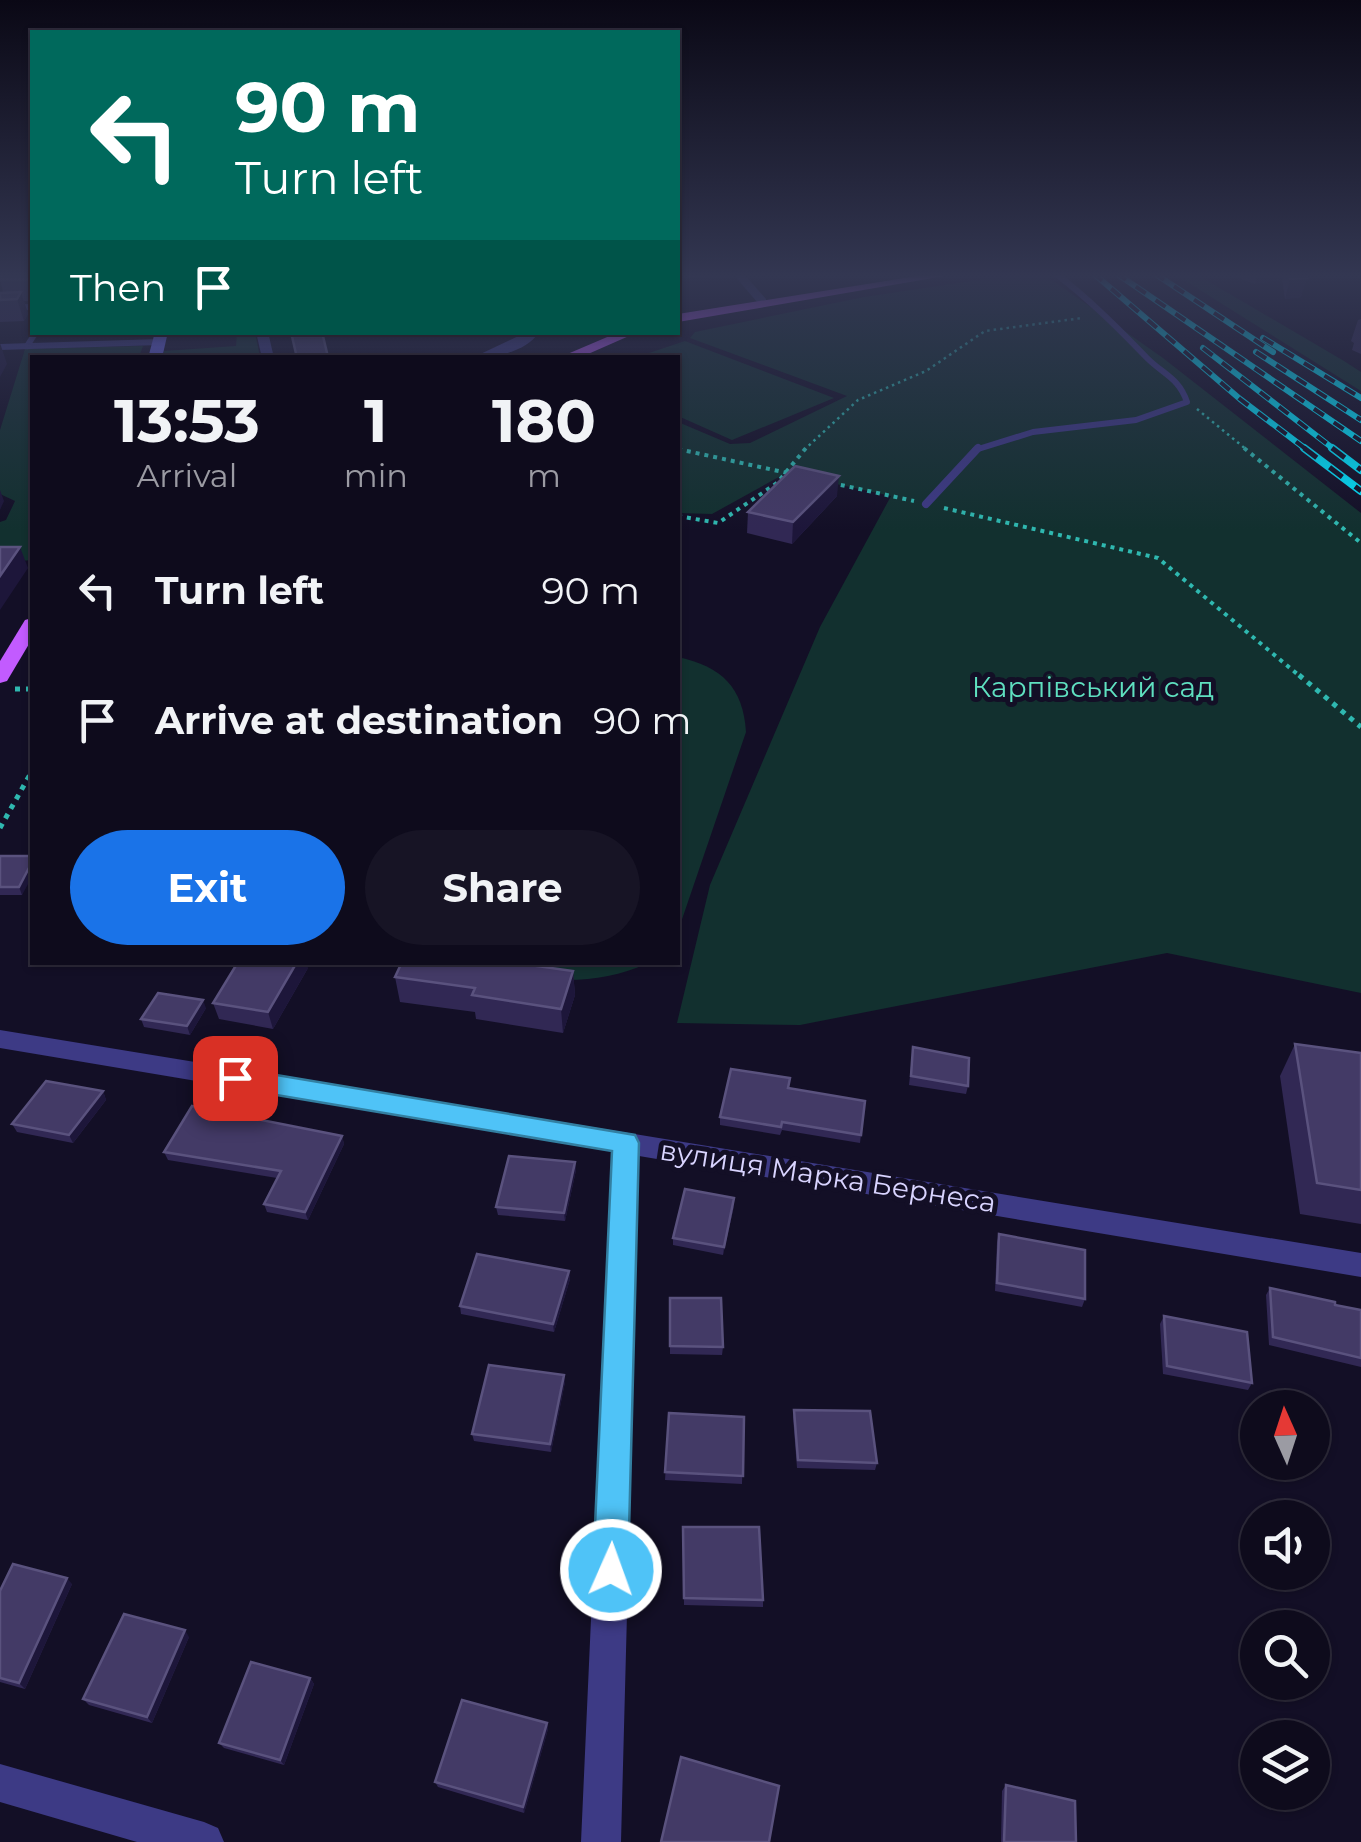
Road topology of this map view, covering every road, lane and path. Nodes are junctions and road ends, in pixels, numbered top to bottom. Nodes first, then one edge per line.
1 (944, 359) edge
2 (1148, 359) edge
3 (1187, 402) junction
4 (680, 449) edge
5 (786, 473) junction
6 (803, 476) edge
7 (820, 480) edge
8 (926, 504) junction
9 (680, 516) edge
10 (1361, 543) edge
11 (30, 629) edge
12 (6, 683) edge
13 (1361, 727) edge
14 (30, 775) edge
15 (0, 828) edge
16 (0, 1039) edge
17 (626, 1143) junction
18 (1361, 1264) edge
19 (0, 1783) edge
20 (204, 1842) edge
21 (601, 1842) edge

1 - 5 path
2 - 3 lane
3 - 8 lane
3 - 10 path
4 - 5 path
5 - 6 path
5 - 9 path
7 - 8 path
8 - 13 path
11 - 12 main road
14 - 15 path
16 - 17 street, вулиця Марка Бернеса
17 - 18 street, вулиця Марка Бернеса
17 - 21 street
19 - 20 street

